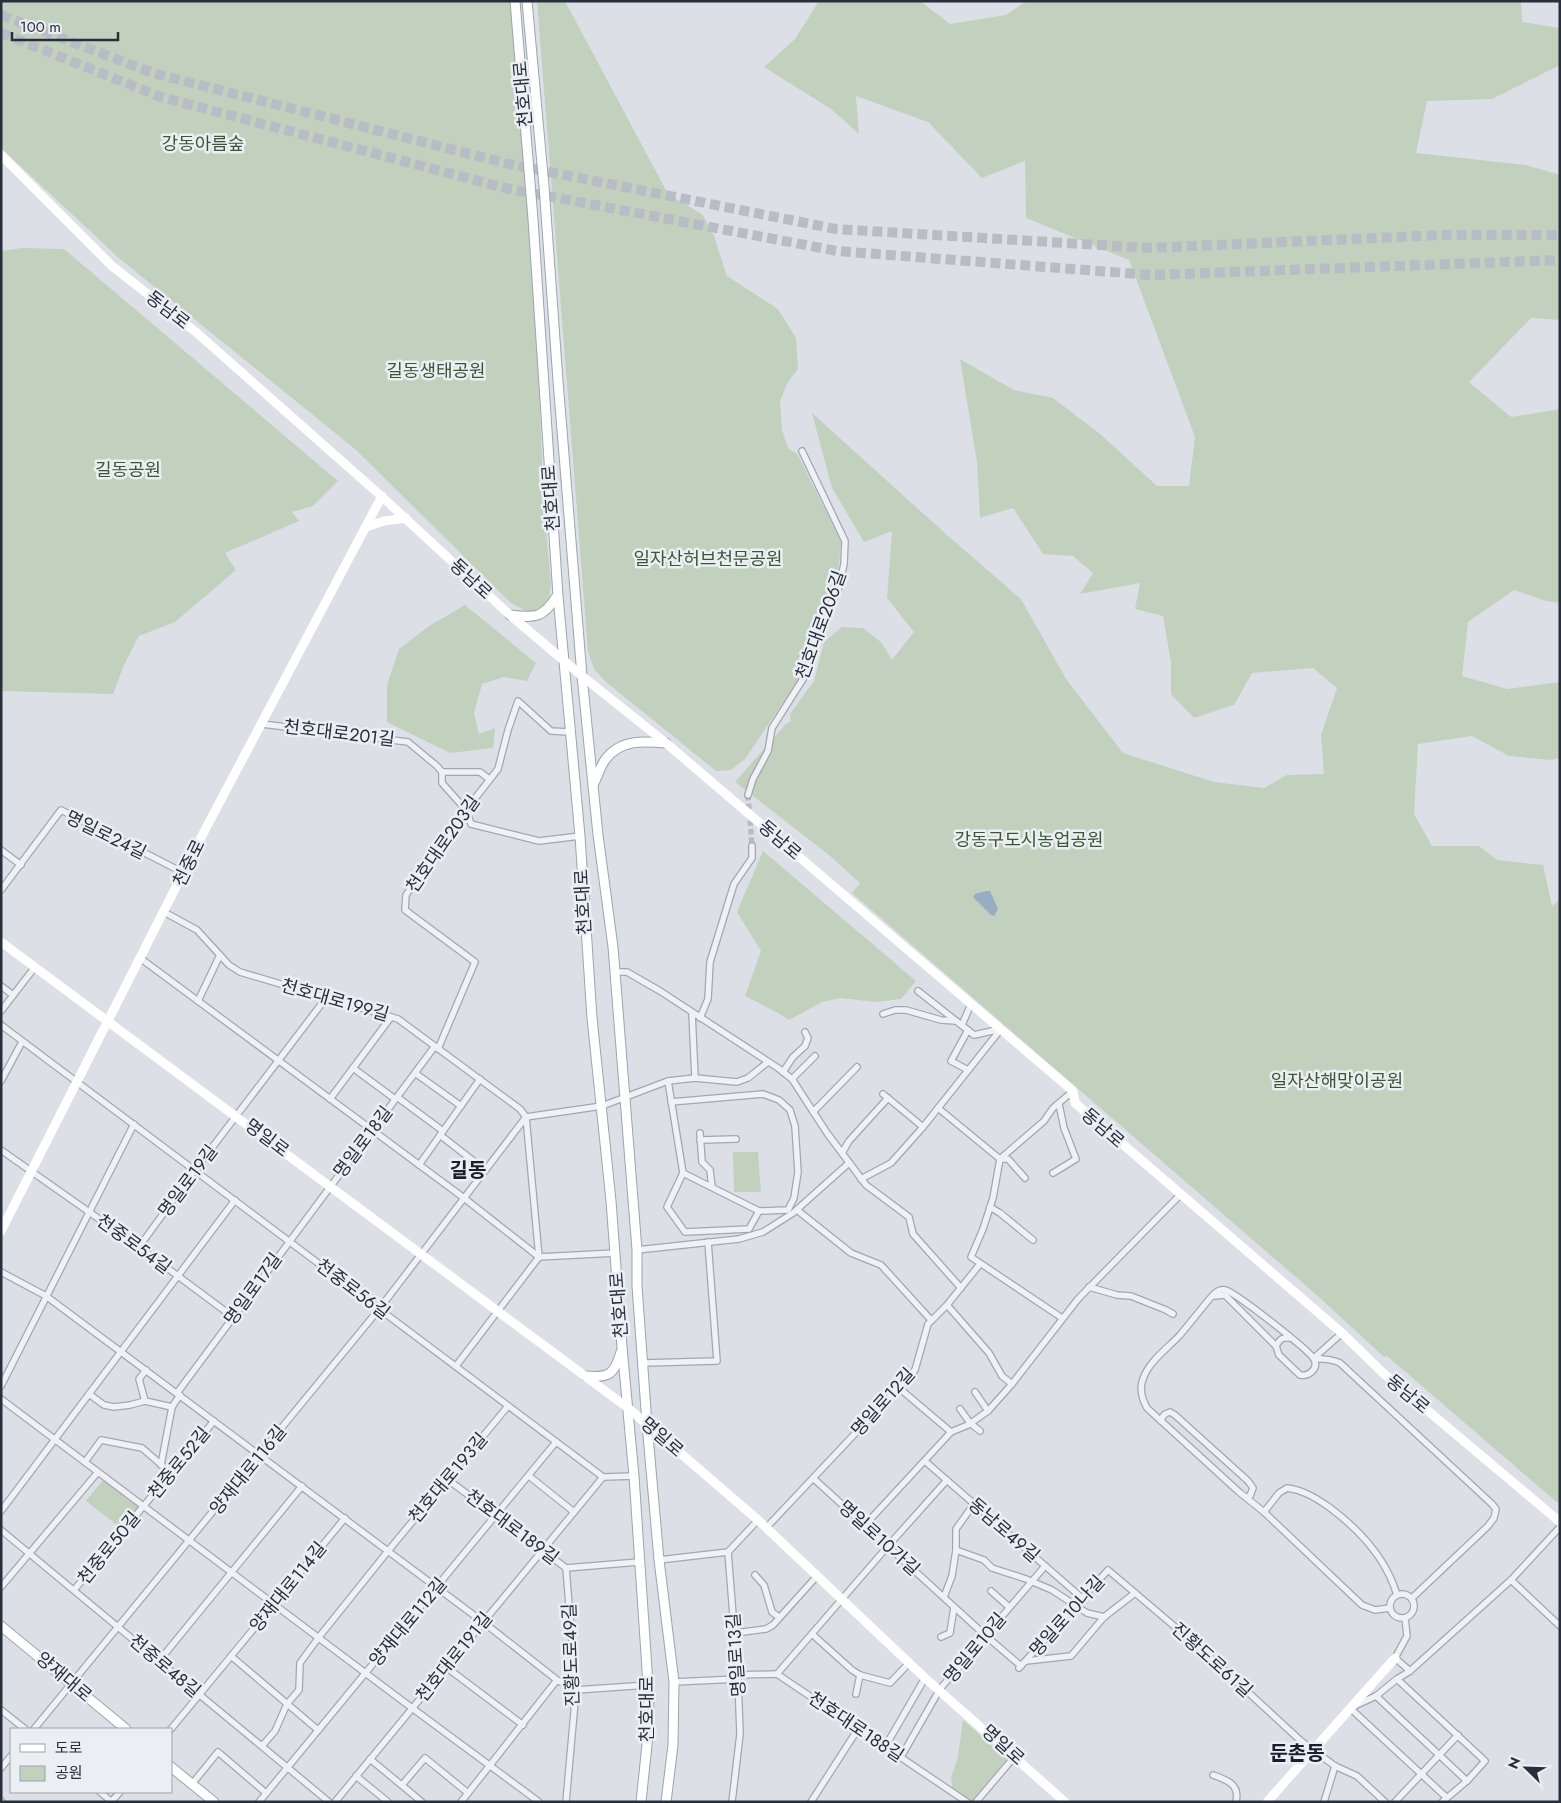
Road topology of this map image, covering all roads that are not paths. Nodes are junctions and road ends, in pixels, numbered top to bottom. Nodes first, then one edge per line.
1 (514, 1) edge
2 (527, 1) edge
3 (1, 155) edge
4 (802, 451) dead end
5 (382, 496) junction
6 (406, 518) junction
7 (366, 527) junction
8 (558, 596) junction
9 (510, 615) junction
10 (563, 660) junction
11 (582, 676) junction
12 (262, 724) junction
13 (569, 732) junction
14 (666, 743) junction
15 (442, 772) junction
16 (489, 779) junction
17 (593, 786) junction
18 (748, 795) tunnel mouth
19 (466, 810) junction
20 (580, 836) junction
21 (752, 846) tunnel mouth
22 (1, 850) edge
23 (21, 865) junction
24 (184, 873) junction
25 (1, 890) edge
26 (164, 912) junction
27 (1, 942) edge
28 (220, 955) junction
29 (140, 958) junction
30 (35, 967) junction
31 (614, 972) junction
32 (1, 986) edge
33 (918, 991) dead end
34 (13, 995) junction
35 (326, 998) junction
36 (198, 1001) junction
37 (971, 1004) junction
38 (1, 1011) edge
39 (692, 1013) junction
40 (883, 1014) dead end
41 (391, 1017) junction
42 (700, 1018) junction
43 (109, 1021) junction
44 (959, 1023) junction
45 (1, 1025) edge
46 (1001, 1029) junction
47 (968, 1030) junction
48 (805, 1032) dead end
49 (22, 1042) junction
50 (437, 1047) junction
51 (815, 1056) dead end
52 (278, 1060) junction
53 (768, 1062) junction
54 (857, 1066) dead end
55 (353, 1068) junction
56 (4, 1070) edge
57 (968, 1070) junction
58 (415, 1072) junction
59 (783, 1072) junction
60 (695, 1078) junction
61 (480, 1079) junction
62 (792, 1080) junction
63 (1, 1081) edge
64 (668, 1081) junction
65 (78, 1082) junction
66 (1073, 1091) junction
67 (396, 1098) junction
68 (624, 1098) junction
69 (330, 1099) junction
70 (672, 1102) junction
71 (1059, 1104) junction
72 (460, 1106) junction
73 (602, 1106) junction
74 (938, 1108) junction
75 (813, 1112) junction
76 (237, 1116) junction
77 (526, 1117) junction
78 (134, 1124) junction
79 (923, 1127) junction
80 (372, 1130) junction
81 (441, 1133) junction
82 (736, 1139) dead end
83 (1, 1150) edge
84 (842, 1153) junction
85 (1000, 1158) junction
86 (849, 1163) junction
87 (418, 1164) junction
88 (195, 1170) junction
89 (485, 1170) junction
90 (32, 1172) junction
91 (683, 1173) junction
92 (1053, 1173) dead end
93 (1025, 1178) dead end
94 (861, 1179) junction
95 (330, 1185) junction
96 (712, 1187) junction
97 (1181, 1194) junction
98 (464, 1198) junction
99 (235, 1200) junction
100 (990, 1207) junction
101 (797, 1210) junction
102 (759, 1211) junction
103 (89, 1212) junction
104 (1, 1232) edge
105 (1033, 1240) dead end
106 (289, 1241) junction
107 (708, 1242) junction
108 (139, 1247) junction
109 (637, 1250) junction
110 (422, 1253) junction
111 (615, 1253) junction
112 (539, 1257) junction
113 (980, 1264) junction
114 (1, 1272) edge
115 (178, 1276) junction
116 (1089, 1287) junction
117 (961, 1288) junction
118 (46, 1296) junction
119 (1212, 1296) junction
120 (947, 1306) junction
121 (380, 1308) junction
122 (498, 1311) junction
123 (1173, 1314) dead end
124 (233, 1317) junction
125 (1062, 1318) junction
126 (931, 1320) junction
127 (1342, 1333) junction
128 (1290, 1338) junction
129 (622, 1346) junction
130 (1276, 1346) junction
131 (120, 1351) junction
132 (1314, 1358) junction
133 (643, 1363) junction
134 (456, 1366) junction
135 (146, 1370) junction
136 (586, 1376) junction
137 (1012, 1384) junction
138 (1, 1386) edge
139 (899, 1388) junction
140 (975, 1392) dead end
141 (89, 1394) junction
142 (178, 1394) junction
143 (1, 1399) edge
144 (145, 1401) junction
145 (508, 1406) junction
146 (172, 1407) junction
147 (628, 1408) junction
148 (960, 1409) dead end
149 (988, 1411) junction
150 (214, 1420) junction
151 (1161, 1421) junction
152 (647, 1424) junction
153 (970, 1424) junction
154 (980, 1431) dead end
155 (951, 1432) junction
156 (55, 1440) junction
157 (556, 1442) junction
158 (260, 1455) junction
159 (85, 1462) junction
160 (926, 1462) junction
161 (161, 1465) junction
162 (98, 1472) junction
163 (171, 1473) junction
164 (529, 1476) junction
165 (634, 1476) junction
166 (602, 1477) junction
167 (813, 1478) junction
168 (447, 1479) junction
169 (947, 1480) junction
170 (302, 1486) junction
171 (1246, 1497) junction
172 (974, 1504) junction
173 (143, 1506) junction
174 (1, 1511) edge
175 (574, 1512) junction
176 (1264, 1512) junction
177 (496, 1515) junction
178 (345, 1518) junction
179 (758, 1520) junction
180 (1560, 1522) edge
181 (865, 1525) junction
182 (1560, 1527) edge
183 (766, 1528) junction
184 (1, 1530) edge
185 (189, 1541) junction
186 (888, 1546) junction
187 (388, 1550) junction
188 (543, 1550) junction
189 (956, 1550) junction
190 (728, 1552) junction
191 (30, 1554) junction
192 (659, 1560) junction
193 (639, 1562) junction
194 (1045, 1566) junction
195 (566, 1568) junction
196 (1108, 1570) joint
197 (232, 1572) junction
198 (755, 1575) dead end
199 (817, 1576) junction
200 (1511, 1580) junction
201 (1032, 1581) junction
202 (436, 1587) junction
203 (1, 1588) edge
204 (74, 1590) junction
205 (991, 1591) dead end
206 (1135, 1593) junction
207 (1397, 1595) junction
208 (944, 1597) junction
209 (1082, 1598) junction
210 (1412, 1598) junction
211 (842, 1599) junction
212 (274, 1604) junction
213 (1076, 1606) junction
214 (954, 1607) junction
215 (1009, 1607) junction
216 (1390, 1608) junction
217 (1104, 1616) junction
218 (779, 1617) junction
219 (1405, 1618) junction
220 (483, 1622) junction
221 (1, 1626) edge
222 (1560, 1626) edge
223 (118, 1627) junction
224 (735, 1633) junction
225 (812, 1634) junction
226 (986, 1636) junction
227 (319, 1637) junction
228 (941, 1637) dead end
229 (231, 1656) junction
230 (1395, 1658) junction
231 (160, 1661) junction
232 (909, 1663) junction
233 (1022, 1665) junction
234 (446, 1667) junction
235 (1410, 1671) junction
236 (366, 1672) junction
237 (777, 1674) junction
238 (860, 1675) junction
239 (738, 1677) junction
240 (925, 1678) junction
241 (1397, 1679) junction
242 (558, 1680) junction
243 (674, 1682) junction
244 (72, 1684) junction
245 (648, 1685) junction
246 (940, 1689) junction
247 (576, 1690) junction
248 (856, 1694) dead end
249 (200, 1695) junction
250 (1376, 1696) junction
251 (288, 1704) junction
252 (412, 1708) junction
253 (1350, 1708) junction
254 (1, 1710) edge
255 (523, 1725) junction
256 (24, 1728) edge
257 (35, 1728) edge
258 (125, 1728) edge
259 (172, 1729) edge
260 (858, 1729) junction
261 (318, 1730) junction
262 (1458, 1735) junction
263 (262, 1746) junction
264 (885, 1747) junction
265 (1314, 1750) junction
266 (1440, 1754) junction
267 (1015, 1756) junction
268 (10, 1757) edge
269 (901, 1757) junction
270 (370, 1759) junction
271 (490, 1766) junction
272 (1335, 1766) junction
273 (287, 1767) junction
274 (1, 1768) edge
275 (172, 1768) edge
276 (1421, 1774) junction
277 (1213, 1775) dead end
278 (356, 1776) junction
279 (1467, 1781) junction
280 (192, 1784) junction
281 (402, 1785) junction
282 (101, 1793) edge
283 (266, 1793) junction
284 (468, 1793) junction
285 (1444, 1799) edge
286 (536, 1801) edge
287 (112, 1802) edge
288 (214, 1802) edge
289 (259, 1802) edge
290 (329, 1802) edge
291 (335, 1802) edge
292 (388, 1802) edge
293 (422, 1802) edge
294 (461, 1802) edge
295 (566, 1802) edge
296 (641, 1802) edge
297 (666, 1802) edge
298 (732, 1802) edge
299 (811, 1802) edge
300 (967, 1802) edge
301 (976, 1802) edge
302 (1065, 1802) edge
303 (1236, 1802) edge
304 (1267, 1802) edge
305 (1324, 1802) edge
306 (1385, 1802) edge
307 (1395, 1802) edge

1 - 8 main road, 천호대로
2 - 11 main road, 천호대로
3 - 5 main road, 동남로
4 - 18 street, 천호대로206길
5 - 6 main road, 동남로
5 - 7 main road, 천중로
6 - 7 main road
6 - 9 main road, 동남로
7 - 12 main road, 천중로
8 - 9 main road
8 - 10 main road, 천호대로
9 - 10 main road, 동남로
10 - 11 main road, 동남로
10 - 13 main road, 천호대로
11 - 14 main road, 동남로
11 - 17 main road, 천호대로
12 - 15 street, 천호대로201길
12 - 24 main road, 천중로
13 - 16 street, 천호대로203길
13 - 20 main road, 천호대로
14 - 17 main road
14 - 37 main road, 동남로
15 - 16 street, 천호대로203길
15 - 19 street, 천호대로201길
16 - 19 street, 천호대로203길
17 - 31 main road, 천호대로
19 - 20 street, 천호대로201길
19 - 50 street, 천호대로203길
20 - 73 main road, 천호대로
21 - 42 street
22 - 23 street
23 - 24 street, 명일로24길
23 - 25 street, 명일로24길
24 - 26 main road, 천중로
26 - 28 street, 천호대로199길
26 - 29 main road, 천중로
27 - 30 main road, 명일로
28 - 35 street, 천호대로199길
28 - 36 street
29 - 36 street
29 - 43 main road, 천중로
30 - 34 street
30 - 43 main road, 명일로
31 - 39 street
31 - 68 main road, 천호대로
32 - 34 street
33 - 44 street
34 - 38 street
35 - 41 street, 천호대로199길
35 - 52 street, 명일로19길
36 - 52 street
37 - 44 street
37 - 46 main road, 동남로
39 - 42 street
39 - 60 street
40 - 44 street
41 - 50 street, 천호대로199길
41 - 55 street
42 - 53 street
43 - 65 main road, 천중로
43 - 76 main road, 명일로
44 - 47 street
45 - 49 street, 천중로56길
46 - 47 street
46 - 57 street
46 - 66 main road, 동남로
47 - 57 street
48 - 59 street
49 - 56 street
49 - 65 street, 천중로56길
50 - 58 street, 명일로18길
50 - 61 street, 천호대로199길
51 - 62 street
52 - 69 street
52 - 76 street, 명일로19길
53 - 59 street
53 - 60 street
54 - 75 street
55 - 67 street, 명일로18길
55 - 69 street
56 - 63 street
57 - 74 street
58 - 67 street, 명일로18길
58 - 72 street
59 - 62 street
60 - 64 street
61 - 72 street
61 - 77 street, 천호대로199길
62 - 75 street
64 - 68 street
64 - 70 street
65 - 78 street, 천중로56길
65 - 90 main road, 천중로
66 - 71 street
66 - 97 main road, 동남로
67 - 80 street, 명일로18길
67 - 81 street, 명일로18길
68 - 73 street
68 - 109 main road, 천호대로
69 - 80 street
70 - 91 street
70 - 102 street
71 - 85 street
71 - 92 street
72 - 81 street
73 - 77 street
73 - 111 main road, 천호대로
74 - 79 street
74 - 85 street
75 - 84 street
76 - 88 street, 명일로19길
76 - 95 main road, 명일로
77 - 89 street, 양재대로116길
77 - 112 street
78 - 88 street, 천중로56길
78 - 103 street, 천중로54길
79 - 84 street
79 - 94 street
80 - 87 street
80 - 95 street, 명일로18길
81 - 87 street
81 - 89 street, 명일로18길
82 - 96 street
83 - 90 street, 천중로54길
84 - 86 street
85 - 93 street
85 - 100 street
86 - 94 street
86 - 101 street
87 - 98 street
88 - 99 street, 천중로56길
88 - 108 street, 명일로19길
89 - 98 street, 양재대로116길
90 - 103 street, 천중로54길
90 - 104 main road, 천중로
91 - 96 street
91 - 102 street
94 - 117 street
95 - 106 street, 명일로17길
95 - 110 main road, 명일로
96 - 102 street
97 - 116 street
97 - 127 main road, 동남로
98 - 110 street, 양재대로116길
98 - 112 street
99 - 106 street, 천중로56길
99 - 115 street, 천중로54길
100 - 105 street
100 - 113 street
101 - 107 street
101 - 126 street
103 - 108 street, 천중로54길
103 - 118 street
106 - 121 street, 천중로56길
106 - 124 street, 명일로17길
107 - 109 street
107 - 133 street
108 - 115 street, 천중로54길
109 - 133 main road, 천호대로
110 - 121 street, 양재대로116길
110 - 122 main road, 명일로
111 - 112 street
111 - 129 main road, 천호대로
112 - 122 street
113 - 117 street, 명일로12길
113 - 125 street
114 - 118 street, 천중로52길
115 - 124 street, 천중로54길
115 - 131 street
116 - 123 street
116 - 125 street
117 - 120 street, 명일로12길
118 - 131 street, 천중로52길
118 - 138 street
119 - 128 street
119 - 130 street
119 - 151 street
120 - 126 street, 명일로12길
120 - 137 street
121 - 134 street, 천중로56길
121 - 158 street, 양재대로116길
122 - 134 street
122 - 136 main road, 명일로
124 - 142 street, 명일로17길
125 - 137 street
126 - 139 street, 명일로12길
127 - 132 street
127 - 180 main road, 동남로
128 - 130 street
128 - 132 street
129 - 136 main road
129 - 147 main road, 천호대로
130 - 132 street
131 - 135 street, 천중로52길
131 - 141 street
132 - 210 street
133 - 152 main road, 천호대로
134 - 145 street, 천중로56길
135 - 142 street, 천중로52길
135 - 144 street
136 - 147 main road, 명일로
137 - 149 street
139 - 155 street
139 - 167 street, 명일로12길
140 - 149 street
141 - 144 street
141 - 156 street
142 - 146 street, 천중로52길
142 - 150 street, 천중로52길
143 - 156 street, 천중로50길
144 - 146 street
145 - 157 street, 천중로56길
145 - 168 street, 천호대로193길
146 - 161 street, 천중로52길
147 - 152 main road, 명일로
147 - 165 main road, 천호대로
148 - 153 street
149 - 153 street
150 - 158 street, 천중로52길
150 - 163 street, 천중로52길
151 - 171 street
151 - 171 street
152 - 179 main road, 명일로
152 - 192 main road, 천호대로
153 - 154 street
153 - 155 street
155 - 160 street
156 - 159 street, 천중로50길
156 - 174 street
157 - 164 street, 양재대로112길
157 - 166 street, 천중로56길
158 - 170 street, 천중로52길
158 - 185 street, 양재대로116길
159 - 161 street
159 - 162 street, 천중로50길
160 - 169 street, 동남로49길
160 - 181 street
161 - 163 street
162 - 173 street, 천중로50길
162 - 191 street
163 - 173 street, 천중로52길
164 - 175 street
164 - 177 street, 양재대로112길
165 - 166 street
165 - 193 main road, 천호대로
166 - 175 street, 천호대로191길
167 - 181 street, 명일로10가길
167 - 183 street, 명일로12길
168 - 177 street, 천호대로189길
168 - 187 street, 천호대로193길
169 - 172 street, 동남로49길
169 - 186 street
170 - 178 street, 천중로52길
170 - 197 street
171 - 176 street
172 - 189 street
172 - 194 street, 동남로49길
173 - 185 street, 천중로50길
173 - 204 street, 천중로50길
175 - 188 street, 천호대로191길
176 - 207 street
176 - 216 street
177 - 188 street, 천호대로189길
177 - 202 street, 양재대로112길
178 - 187 street, 천중로52길
178 - 212 street, 양재대로114길
179 - 183 main road, 명일로
179 - 190 street
181 - 186 street, 명일로10가길
182 - 200 street
183 - 199 main road, 명일로
184 - 191 street, 천중로48길
185 - 197 street, 천중로50길
185 - 223 street, 양재대로116길
186 - 208 street, 명일로10가길
186 - 211 street
187 - 202 street, 천중로52길
187 - 227 street, 천호대로193길
188 - 195 street, 천호대로189길
188 - 220 street, 천호대로191길
189 - 201 street
189 - 208 street
190 - 192 street
190 - 224 street, 명일로13길
191 - 203 street
191 - 204 street, 천중로48길
192 - 243 main road, 천호대로
193 - 195 street, 천호대로189길
193 - 245 main road, 천호대로
194 - 201 street, 명일로10길
194 - 209 street, 동남로49길
195 - 247 street, 진황도로49길
196 - 206 street, 진황도로61길
196 - 209 street, 명일로10나길
197 - 212 street, 천중로50길
197 - 231 street
198 - 218 street
199 - 211 main road, 명일로
199 - 218 street
200 - 222 street
200 - 235 street
201 - 213 street
201 - 215 street, 명일로10길
202 - 220 street, 천중로52길
202 - 236 street, 양재대로112길
204 - 223 street, 천중로48길
205 - 215 street, 명일로10길
206 - 217 street, 명일로10나길
206 - 265 street, 진황도로61길
207 - 210 street
207 - 216 street
208 - 214 street, 명일로10가길
209 - 213 street, 명일로10나길
210 - 219 street
211 - 225 street
211 - 232 main road, 명일로
212 - 227 street, 천중로50길
212 - 229 street, 양재대로114길
213 - 217 street
213 - 233 street, 명일로10나길
214 - 226 street, 명일로10가길
214 - 228 street
215 - 226 street, 명일로10길
216 - 219 street
217 - 233 street, 명일로10나길
218 - 224 street
219 - 230 street
220 - 234 street, 천호대로191길
220 - 242 street, 천중로52길
221 - 244 main road, 양재대로
223 - 231 street, 천중로48길
223 - 244 street, 양재대로116길
224 - 239 street, 명일로13길
225 - 237 street
225 - 238 street
226 - 233 street, 명일로10나길
226 - 246 street, 명일로10길
227 - 236 street, 천중로50길
227 - 251 street, 천호대로193길
229 - 249 street, 양재대로114길
229 - 251 street
230 - 235 street
230 - 253 main road
231 - 249 street, 천중로48길
232 - 238 street
232 - 240 main road, 명일로
234 - 252 street, 천호대로191길
234 - 255 street
235 - 241 street
236 - 252 street, 천중로50길
236 - 261 street, 양재대로112길
237 - 239 street
237 - 260 street, 천호대로188길
238 - 248 street, 천호대로188길
239 - 243 street
239 - 298 street, 명일로13길
240 - 246 main road, 명일로
240 - 264 street
241 - 250 street
241 - 262 street
242 - 247 street, 천중로52길
242 - 255 street
243 - 297 main road, 천호대로
244 - 257 street, 양재대로116길
244 - 258 main road, 양재대로
245 - 247 street
245 - 296 main road, 천호대로
246 - 267 main road, 명일로
246 - 269 street
247 - 295 street, 진황도로49길
249 - 259 street, 양재대로114길
249 - 263 street, 천중로48길
250 - 253 street
250 - 266 street
251 - 261 street
251 - 263 street, 천호대로193길
252 - 270 street, 천호대로191길
252 - 271 street, 천중로50길
253 - 265 main road
253 - 276 street
254 - 256 street
255 - 271 street
260 - 264 street, 천호대로188길
260 - 299 street
261 - 273 street, 양재대로112길
262 - 266 street
262 - 279 street
263 - 273 street, 천중로48길
264 - 269 street, 천호대로188길
265 - 272 street, 진황도로61길
265 - 304 main road
266 - 276 street
266 - 279 street
267 - 301 street
267 - 302 main road, 명일로
268 - 274 street
269 - 300 street, 천호대로188길
270 - 278 street, 천호대로191길
270 - 281 street
271 - 284 street
271 - 286 street, 천중로50길
272 - 305 street
272 - 306 street, 진황도로61길
273 - 283 street, 양재대로112길
273 - 290 street, 천중로48길
275 - 280 main road
276 - 285 street
276 - 307 street
277 - 303 street
278 - 291 street, 천호대로191길
278 - 292 street
279 - 285 street
280 - 283 street
280 - 288 main road
281 - 284 street
281 - 293 street
282 - 287 street
283 - 289 street, 양재대로112길
284 - 294 street

